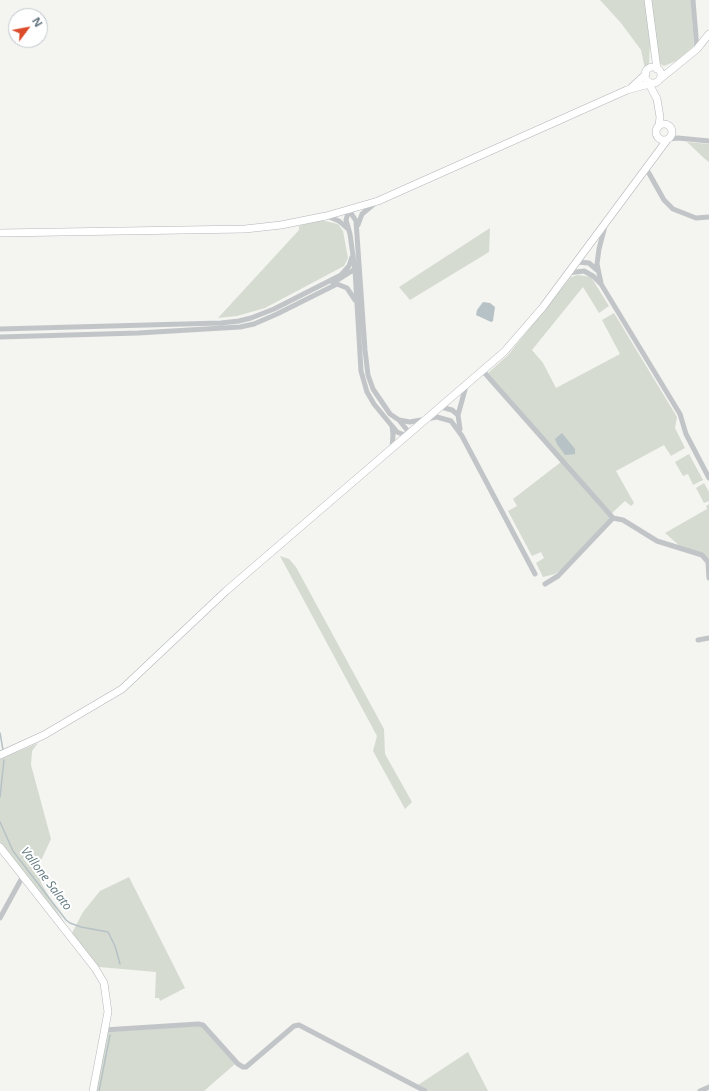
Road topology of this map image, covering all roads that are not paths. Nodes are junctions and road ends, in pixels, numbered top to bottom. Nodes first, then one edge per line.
1 (648, 0) edge
2 (693, 0) edge
3 (709, 34) edge
4 (653, 45) junction
5 (697, 49) junction
6 (680, 63) junction
7 (658, 69) junction
8 (652, 78) junction
9 (627, 90) junction
10 (668, 125) junction
11 (659, 126) junction
12 (658, 137) junction
13 (668, 140) junction
14 (709, 141) edge
15 (654, 156) junction
16 (646, 168) junction
17 (378, 201) junction
18 (349, 210) junction
19 (326, 216) junction
20 (709, 217) edge
21 (606, 223) junction
22 (348, 229) junction
23 (356, 230) junction
24 (0, 233) edge
25 (352, 252) junction
26 (358, 255) junction
27 (580, 260) junction
28 (355, 270) junction
29 (598, 270) junction
30 (568, 273) junction
31 (589, 273) junction
32 (341, 274) junction
33 (601, 284) junction
34 (360, 285) junction
35 (322, 290) junction
36 (356, 302) junction
37 (0, 329) edge
38 (0, 337) edge
39 (483, 371) junction
40 (466, 386) junction
41 (443, 406) junction
42 (458, 416) junction
43 (426, 419) junction
44 (398, 420) junction
45 (451, 421) junction
46 (392, 426) junction
47 (406, 436) junction
48 (462, 436) junction
49 (392, 449) junction
50 (709, 478) edge
51 (613, 518) junction
52 (535, 574) dead end
53 (709, 578) edge
54 (545, 584) dead end
55 (709, 638) edge
56 (698, 640) dead end
57 (0, 755) edge
58 (0, 847) edge
59 (23, 876) junction
60 (0, 918) edge
61 (104, 1030) junction
62 (709, 1087) edge
63 (93, 1091) edge
64 (425, 1091) edge
65 (700, 1091) edge

1 - 4 street
2 - 5 street
3 - 5 street
4 - 7 street
4 - 8 street
5 - 6 street
6 - 7 street
6 - 8 street
7 - 8 street
8 - 9 street
8 - 9 street
8 - 10 street
8 - 11 street
9 - 17 street
10 - 11 street
10 - 13 street
11 - 12 street
12 - 13 street
12 - 15 street
13 - 14 street
13 - 15 street
15 - 16 street
16 - 20 street
16 - 21 street
17 - 18 street
17 - 23 street
18 - 19 street
18 - 22 street
18 - 23 street
19 - 22 street
19 - 24 street
21 - 27 street
21 - 29 street
22 - 25 street
23 - 26 street
25 - 28 street
25 - 32 street
26 - 28 street
26 - 34 street
27 - 29 street
27 - 30 street
27 - 31 street
28 - 32 street
28 - 34 street
28 - 35 street
28 - 36 street
29 - 33 street
30 - 31 street
30 - 39 street
31 - 33 street
32 - 37 street
33 - 50 street
34 - 44 street
35 - 36 street
35 - 38 street
36 - 46 street
39 - 40 street
39 - 51 street
40 - 41 street
40 - 42 street
41 - 42 street
41 - 43 street
41 - 45 street
42 - 48 street
43 - 44 street
43 - 45 street
43 - 47 street
44 - 47 street
45 - 48 street
46 - 47 street
46 - 49 street
47 - 49 street
48 - 52 street
49 - 57 street
51 - 53 street
51 - 54 street
55 - 56 street
58 - 59 street
59 - 60 street
59 - 61 street
61 - 63 street
61 - 64 street
62 - 65 street

